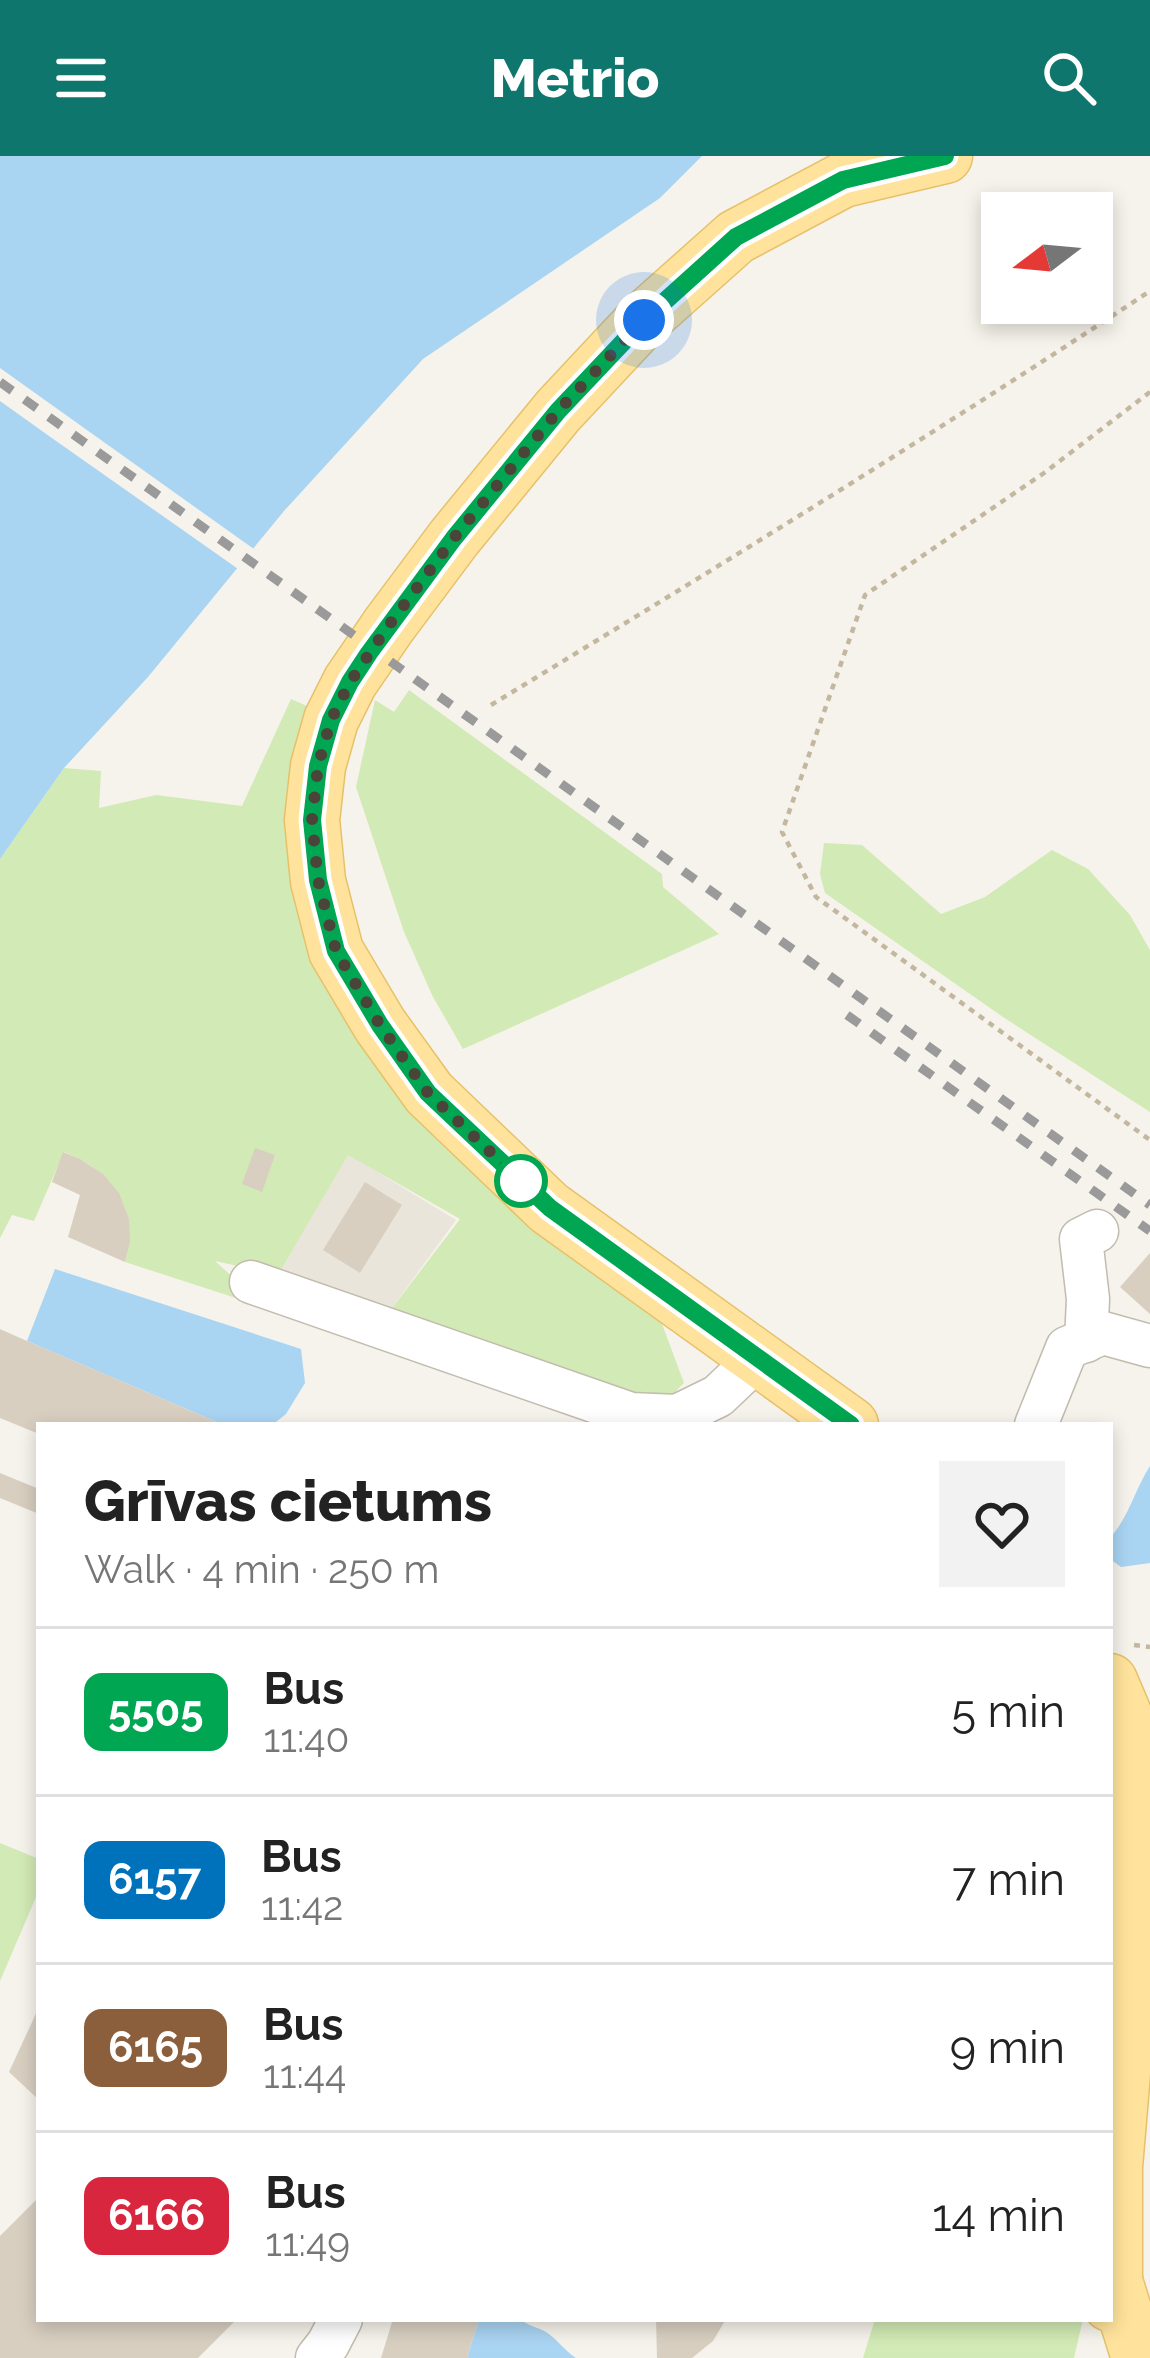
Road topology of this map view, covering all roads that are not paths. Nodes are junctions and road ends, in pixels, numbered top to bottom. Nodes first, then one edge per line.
1 (945, 156) edge
2 (1097, 1231) dead end
3 (251, 1282) dead end
4 (1086, 1341) junction
5 (1150, 1346) edge
6 (758, 1358) junction
7 (847, 1422) edge
8 (1037, 1422) edge
9 (1113, 1688) edge
10 (1113, 2234) edge
11 (1113, 2306) edge
12 (339, 2322) edge
13 (1106, 2322) edge
14 (317, 2358) edge
15 (1097, 2358) edge
16 (1139, 2358) edge

1 - 6 main road
2 - 4 lane
3 - 6 lane
4 - 5 lane
4 - 8 lane
6 - 7 main road
9 - 10 main road
11 - 16 main road
12 - 14 lane
13 - 15 main road

